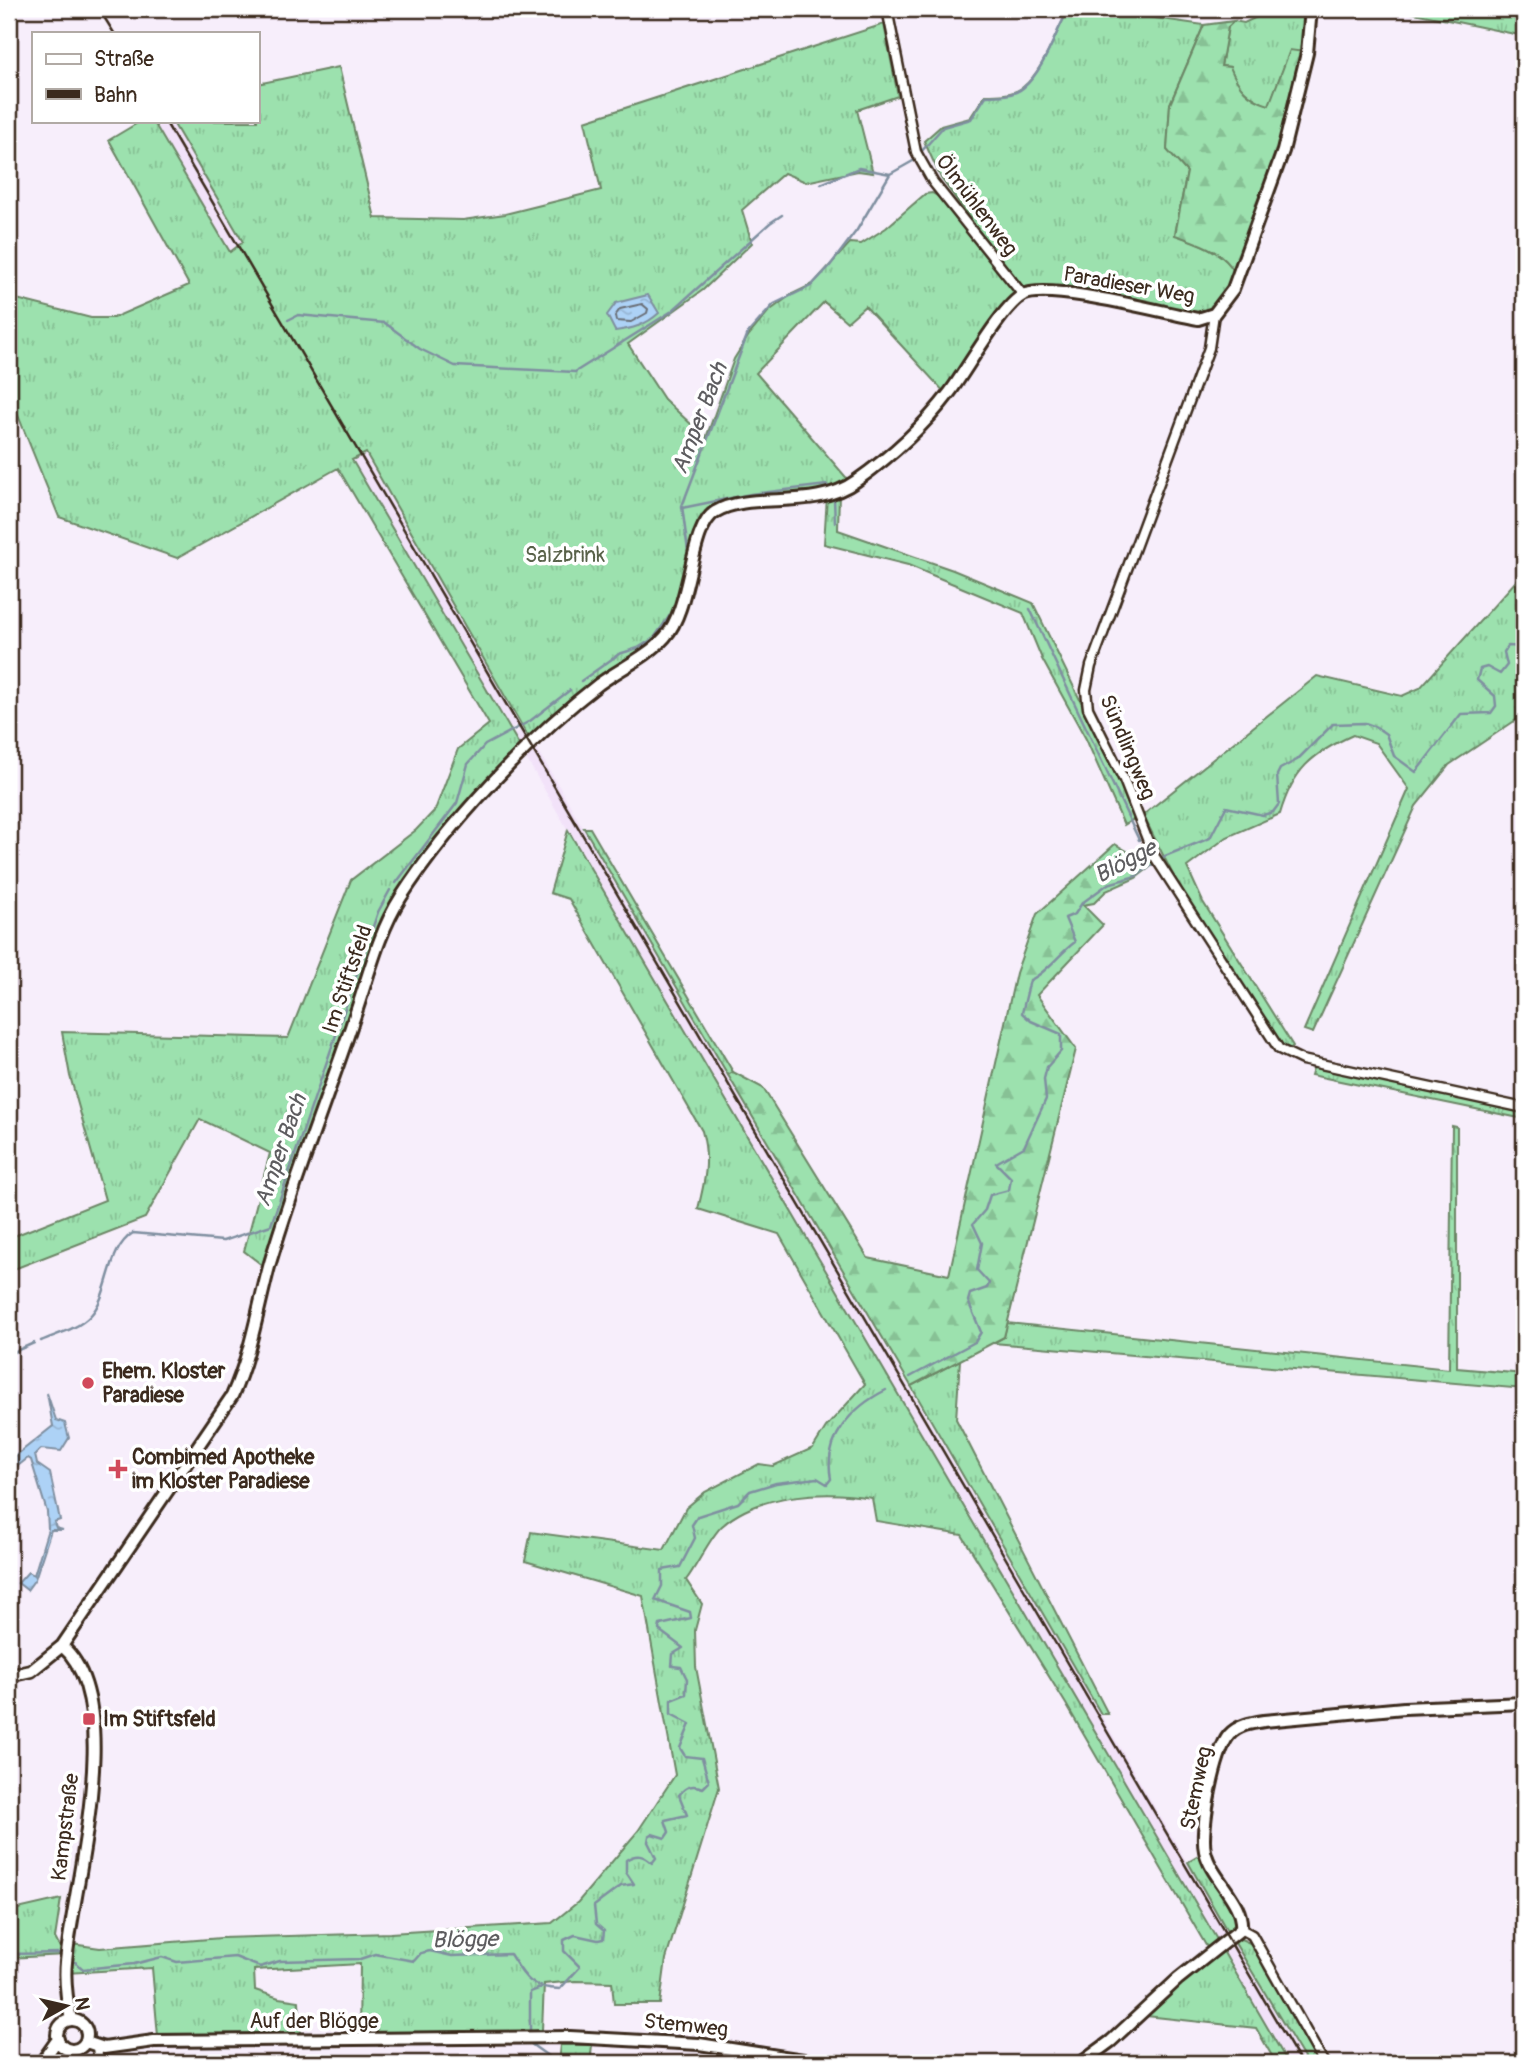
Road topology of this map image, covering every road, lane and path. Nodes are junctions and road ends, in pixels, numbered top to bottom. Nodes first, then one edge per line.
1 (887, 9) edge
2 (1311, 9) edge
3 (1023, 295) junction
4 (1214, 314) junction
5 (1524, 1108) edge
6 (62, 1646) junction
7 (9, 1676) edge
8 (1524, 1703) edge
9 (1241, 1929) junction
10 (71, 2020) junction
11 (543, 2036) joint
12 (86, 2042) junction
13 (61, 2044) junction
14 (97, 2047) junction
15 (44, 2059) edge
16 (99, 2063) edge
17 (823, 2063) edge
18 (1081, 2063) edge
19 (1324, 2063) edge

1 - 3 street, Ölmühlenweg
2 - 4 street, Paradieser Weg
3 - 4 street, Paradieser Weg
3 - 6 street, Im Stiftsfeld
4 - 5 street, Sündlingweg
6 - 7 street
6 - 10 street, Kampstraße
8 - 9 street, Stemweg
9 - 18 street
9 - 19 street
10 - 12 street
10 - 13 street
11 - 14 street, Auf der Blögge
11 - 17 street, Stemweg
12 - 13 street
12 - 14 street
13 - 15 street
14 - 16 street

